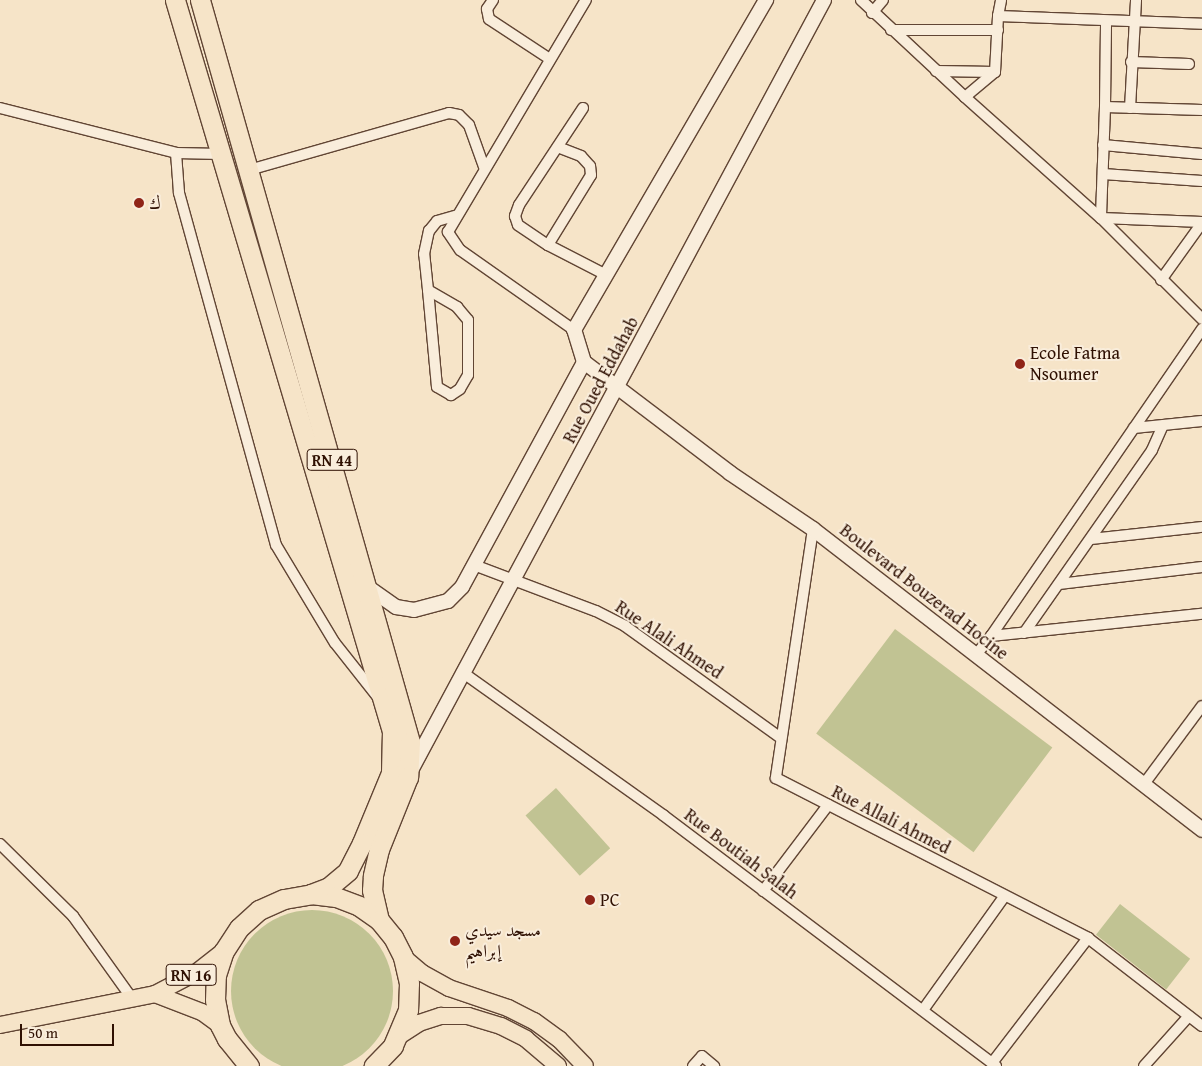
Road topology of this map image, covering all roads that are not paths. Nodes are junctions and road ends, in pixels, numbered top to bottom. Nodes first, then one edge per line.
1 (175, 0) edge
2 (200, 0) edge
3 (493, 0) edge
4 (586, 0) edge
5 (766, 0) edge
6 (824, 0) edge
7 (861, 0) edge
8 (883, 0) edge
9 (1001, 0) edge
10 (1136, 0) edge
11 (872, 13) junction
12 (998, 16) junction
13 (1106, 21) junction
14 (1135, 22) junction
15 (1202, 24) edge
16 (891, 30) junction
17 (998, 30) junction
18 (550, 59) junction
19 (1131, 62) junction
20 (1190, 64) dead end
21 (936, 71) junction
22 (995, 72) junction
23 (965, 97) junction
24 (1105, 107) junction
25 (0, 108) edge
26 (583, 108) dead end
27 (1130, 108) junction
28 (1202, 110) edge
29 (1103, 145) junction
30 (558, 146) junction
31 (176, 153) junction
32 (221, 154) junction
33 (1202, 154) edge
34 (484, 167) junction
35 (249, 170) junction
36 (1103, 174) junction
37 (1202, 181) edge
38 (456, 216) junction
39 (1101, 218) junction
40 (1202, 223) edge
41 (548, 245) junction
42 (606, 275) junction
43 (1161, 280) junction
44 (428, 290) junction
45 (1202, 318) edge
46 (1202, 329) edge
47 (574, 330) junction
48 (584, 362) junction
49 (620, 386) junction
50 (1202, 421) edge
51 (1163, 425) junction
52 (1134, 428) junction
53 (1202, 527) edge
54 (813, 529) junction
55 (1090, 539) junction
56 (474, 565) junction
57 (1202, 567) edge
58 (512, 580) junction
59 (1059, 584) junction
60 (369, 588) junction
61 (1202, 604) edge
62 (1199, 614) edge
63 (1024, 633) junction
64 (991, 636) junction
65 (975, 656) junction
66 (462, 672) junction
67 (1202, 706) edge
68 (386, 708) junction
69 (781, 738) junction
70 (408, 777) junction
71 (1144, 784) junction
72 (828, 805) junction
73 (1202, 830) edge
74 (0, 844) edge
75 (763, 891) junction
76 (311, 894) junction
77 (1004, 897) junction
78 (379, 920) junction
79 (1088, 938) junction
80 (224, 951) junction
81 (404, 957) junction
82 (154, 994) junction
83 (131, 997) junction
84 (923, 1010) junction
85 (1188, 1016) junction
86 (0, 1025) edge
87 (1202, 1026) edge
88 (224, 1032) junction
89 (399, 1036) junction
90 (381, 1063) edge
91 (994, 1065) edge
92 (233, 1066) edge
93 (249, 1066) edge
94 (558, 1066) edge
95 (585, 1066) edge
96 (693, 1066) edge
97 (714, 1066) edge
98 (1144, 1066) edge

1 - 32 highway, RN 44
2 - 35 highway, RN 44
3 - 18 street
4 - 18 street
5 - 42 main road
6 - 49 main road, Rue Oued Eddahab
7 - 11 street
8 - 11 street
9 - 12 street
10 - 14 street
11 - 16 street
12 - 13 street
12 - 17 street
13 - 14 street
13 - 24 street
14 - 15 street
14 - 19 street
16 - 17 street
16 - 21 street
17 - 22 street
18 - 34 street
19 - 20 street
19 - 27 street
21 - 22 street
21 - 23 street
22 - 23 street
23 - 39 street
24 - 27 street
24 - 29 street
25 - 31 street
26 - 30 street
27 - 28 street
29 - 33 street
29 - 36 street
30 - 41 street
30 - 41 street
31 - 32 street
31 - 68 street
32 - 68 highway, RN 44
34 - 35 street
34 - 38 street
35 - 60 highway, RN 44
36 - 37 street
36 - 39 street
38 - 44 street
38 - 47 street
39 - 40 street
39 - 43 street
40 - 43 street
41 - 42 street
42 - 47 main road
43 - 45 street
44 - 44 street
46 - 52 street
47 - 48 main road
48 - 49 main road, Boulevard Bouzerad Hocine
48 - 56 main road
49 - 54 main road, Boulevard Bouzerad Hocine
49 - 58 main road, Rue Oued Eddahab
50 - 51 street
51 - 52 street
51 - 55 street
52 - 64 street
53 - 55 street
54 - 65 main road, Boulevard Bouzerad Hocine
54 - 69 street, Rue Allali Ahmed
55 - 59 street
56 - 58 street, Rue Alali Ahmed
56 - 60 main road
57 - 59 street
58 - 66 main road, Rue Oued Eddahab
58 - 69 street, Rue Alali Ahmed
59 - 63 street
60 - 70 highway, RN 44
61 - 62 street
62 - 63 street
63 - 64 street
64 - 65 street
65 - 71 main road, Boulevard Bouzerad Hocine
66 - 70 main road, Rue Oued Eddahab
66 - 75 street, Rue Boutiah Salah
67 - 71 street
68 - 76 highway, RN 44
69 - 72 street, Rue Allali Ahmed
70 - 78 highway, RN 44
71 - 73 main road, Boulevard Bouzerad Hocine
72 - 75 street
72 - 77 street, Rue Allali Ahmed
74 - 83 street
75 - 84 street, Rue Boutiah Salah
76 - 78 highway
76 - 80 highway
77 - 79 street, Rue Allali Ahmed
77 - 84 street
78 - 81 highway
79 - 85 street, Rue Allali Ahmed
79 - 91 street
80 - 82 main road, RN 16
80 - 88 highway
81 - 89 highway
81 - 95 main road
82 - 83 main road, RN 16
82 - 88 main road, RN 16
83 - 86 main road, RN 16
84 - 91 street, Rue Boutiah Salah
85 - 87 street, Rue Allali Ahmed
85 - 98 street
88 - 92 highway
88 - 93 highway
89 - 90 highway
89 - 94 main road
96 - 97 street

